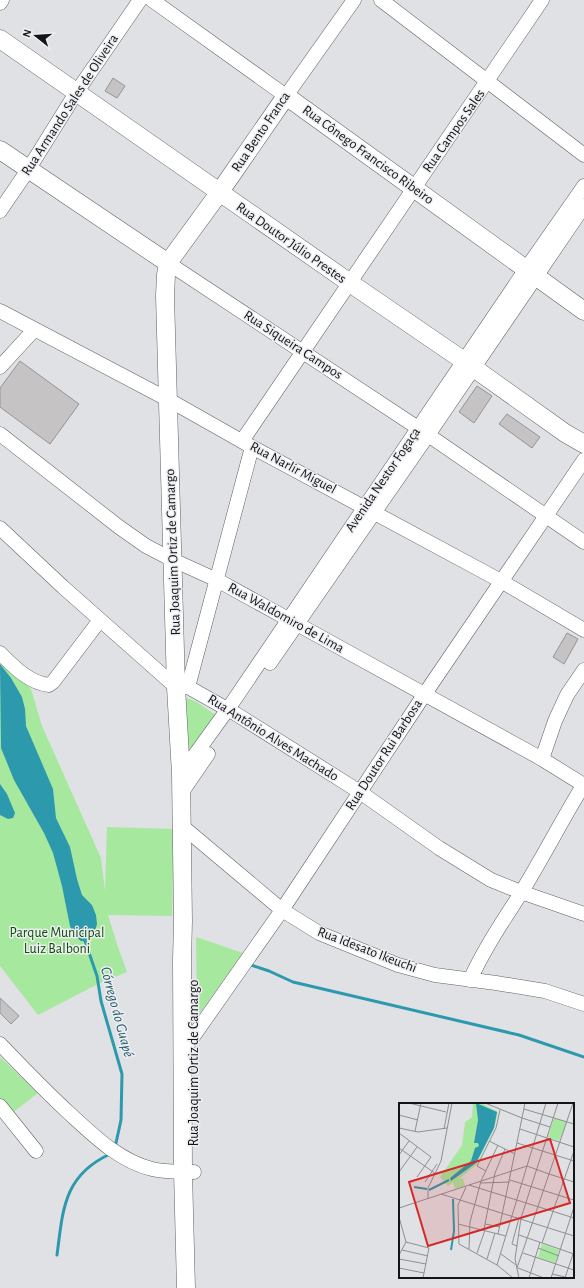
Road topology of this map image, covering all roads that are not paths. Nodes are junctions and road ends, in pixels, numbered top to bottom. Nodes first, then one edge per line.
1 (2, 0) edge
2 (140, 0) edge
3 (152, 0) edge
4 (354, 0) edge
5 (382, 0) edge
6 (542, 0) edge
7 (0, 2) edge
8 (0, 39) edge
9 (488, 82) junction
10 (76, 93) junction
11 (286, 96) junction
12 (0, 150) edge
13 (584, 155) edge
14 (28, 170) junction
15 (584, 186) edge
16 (414, 188) junction
17 (219, 193) junction
18 (584, 206) edge
19 (0, 211) edge
20 (569, 217) junction
21 (168, 263) junction
22 (531, 273) junction
23 (350, 283) junction
24 (0, 311) edge
25 (584, 311) edge
26 (34, 330) junction
27 (302, 351) junction
28 (469, 364) junction
29 (0, 367) edge
30 (169, 400) junction
31 (423, 432) junction
32 (0, 434) edge
33 (247, 444) junction
34 (584, 444) edge
35 (583, 462) edge
36 (369, 509) junction
37 (546, 516) junction
38 (0, 528) edge
39 (584, 542) edge
40 (173, 560) junction
41 (217, 580) junction
42 (501, 581) junction
43 (100, 620) junction
44 (292, 621) junction
45 (584, 630) edge
46 (0, 653) edge
47 (584, 670) edge
48 (182, 687) junction
49 (424, 695) junction
50 (232, 712) junction
51 (542, 760) junction
52 (181, 774) junction
53 (584, 784) edge
54 (182, 792) junction
55 (360, 792) junction
56 (182, 833) junction
57 (521, 892) junction
58 (282, 910) junction
59 (584, 914) edge
60 (470, 980) junction
61 (584, 1004) edge
62 (194, 1035) junction
63 (0, 1044) edge
64 (183, 1051) junction
65 (0, 1106) edge
66 (36, 1151) dead end
67 (189, 1172) junction
68 (186, 1288) edge
69 (196, 1288) edge

1 - 7 street
2 - 10 street, Rua Armando Sales de Oliveira
3 - 11 street, Rua Cônego Francisco Ribeiro
4 - 11 street, Rua Bento Franca
5 - 9 street
6 - 9 street, Rua Campos Sales
8 - 10 main road, Rua Doutor Júlio Prestes
9 - 13 street
9 - 16 street, Rua Campos Sales
10 - 14 street, Rua Armando Sales de Oliveira
10 - 17 main road, Rua Doutor Júlio Prestes
11 - 16 main road, Rua Cônego Francisco Ribeiro
11 - 17 main road, Rua Bento Franca
12 - 14 main road, Rua Siqueira Campos
14 - 19 street, Rua Armando Sales de Oliveira
14 - 21 main road, Rua Siqueira Campos
15 - 20 street, Avenida Nestor Fogaça
16 - 22 main road, Rua Cônego Francisco Ribeiro
16 - 23 street, Rua Campos Sales
17 - 21 main road, Rua Bento Franca
17 - 23 main road, Rua Doutor Júlio Prestes
18 - 20 street, Avenida Nestor Fogaça
20 - 22 street, Avenida Nestor Fogaça
21 - 27 street, Rua Siqueira Campos
21 - 30 main road, Rua Joaquim Ortiz de Camargo
22 - 25 main road, Rua Cônego Francisco Ribeiro
22 - 28 street, Avenida Nestor Fogaça
23 - 27 street, Rua Campos Sales
23 - 28 main road, Rua Doutor Júlio Prestes
24 - 26 street, Rua Narlir Miguel
26 - 29 street
26 - 30 street, Rua Narlir Miguel
27 - 31 street, Rua Siqueira Campos
27 - 33 street, Rua Campos Sales
28 - 31 street, Avenida Nestor Fogaça
28 - 34 main road, Rua Doutor Júlio Prestes
30 - 33 street, Rua Narlir Miguel
30 - 40 main road, Rua Joaquim Ortiz de Camargo
31 - 36 street, Avenida Nestor Fogaça
31 - 37 street, Rua Siqueira Campos
32 - 40 street, Rua Waldomiro de Lima
33 - 36 street, Rua Narlir Miguel
33 - 41 street, Rua Campos Sales
35 - 37 street, Rua Doutor Rui Barbosa
36 - 42 street, Rua Narlir Miguel
36 - 44 street, Avenida Nestor Fogaça
37 - 39 street, Rua Siqueira Campos
37 - 42 street, Rua Doutor Rui Barbosa
38 - 43 street, Rua Antônio Alves Machado
40 - 41 street, Rua Waldomiro de Lima
40 - 48 main road, Rua Joaquim Ortiz de Camargo
41 - 44 street, Rua Waldomiro de Lima
41 - 48 street, Rua Campos Sales
42 - 45 street, Rua Narlir Miguel
42 - 49 street, Rua Doutor Rui Barbosa
43 - 46 street
43 - 48 street, Rua Antônio Alves Machado
44 - 49 street, Rua Waldomiro de Lima
44 - 50 street, Avenida Nestor Fogaça
47 - 51 street
48 - 50 street, Rua Antônio Alves Machado
48 - 52 main road, Rua Joaquim Ortiz de Camargo
49 - 51 street, Rua Waldomiro de Lima
49 - 55 street, Rua Doutor Rui Barbosa
50 - 52 street, Avenida Nestor Fogaça
50 - 54 street, Avenida Nestor Fogaça
50 - 55 street, Rua Antônio Alves Machado
51 - 53 street, Rua Waldomiro de Lima
52 - 54 main road, Rua Joaquim Ortiz de Camargo
53 - 57 street
54 - 56 main road, Rua Joaquim Ortiz de Camargo
55 - 57 street, Rua Antônio Alves Machado
55 - 58 street, Rua Doutor Rui Barbosa
56 - 58 street, Rua Idesato Ikeuchi
56 - 62 main road, Rua Joaquim Ortiz de Camargo
56 - 64 main road, Rua Joaquim Ortiz de Camargo
57 - 59 street, Rua Antônio Alves Machado
57 - 60 street
58 - 60 street, Rua Idesato Ikeuchi
58 - 62 street, Rua Doutor Rui Barbosa
60 - 61 street, Rua Idesato Ikeuchi
62 - 64 street, Rua Doutor Rui Barbosa
62 - 67 main road, Rua Joaquim Ortiz de Camargo
63 - 67 street
64 - 67 main road, Rua Joaquim Ortiz de Camargo
65 - 66 street
67 - 68 main road, Rua Joaquim Ortiz de Camargo
67 - 69 main road, Rua Joaquim Ortiz de Camargo

